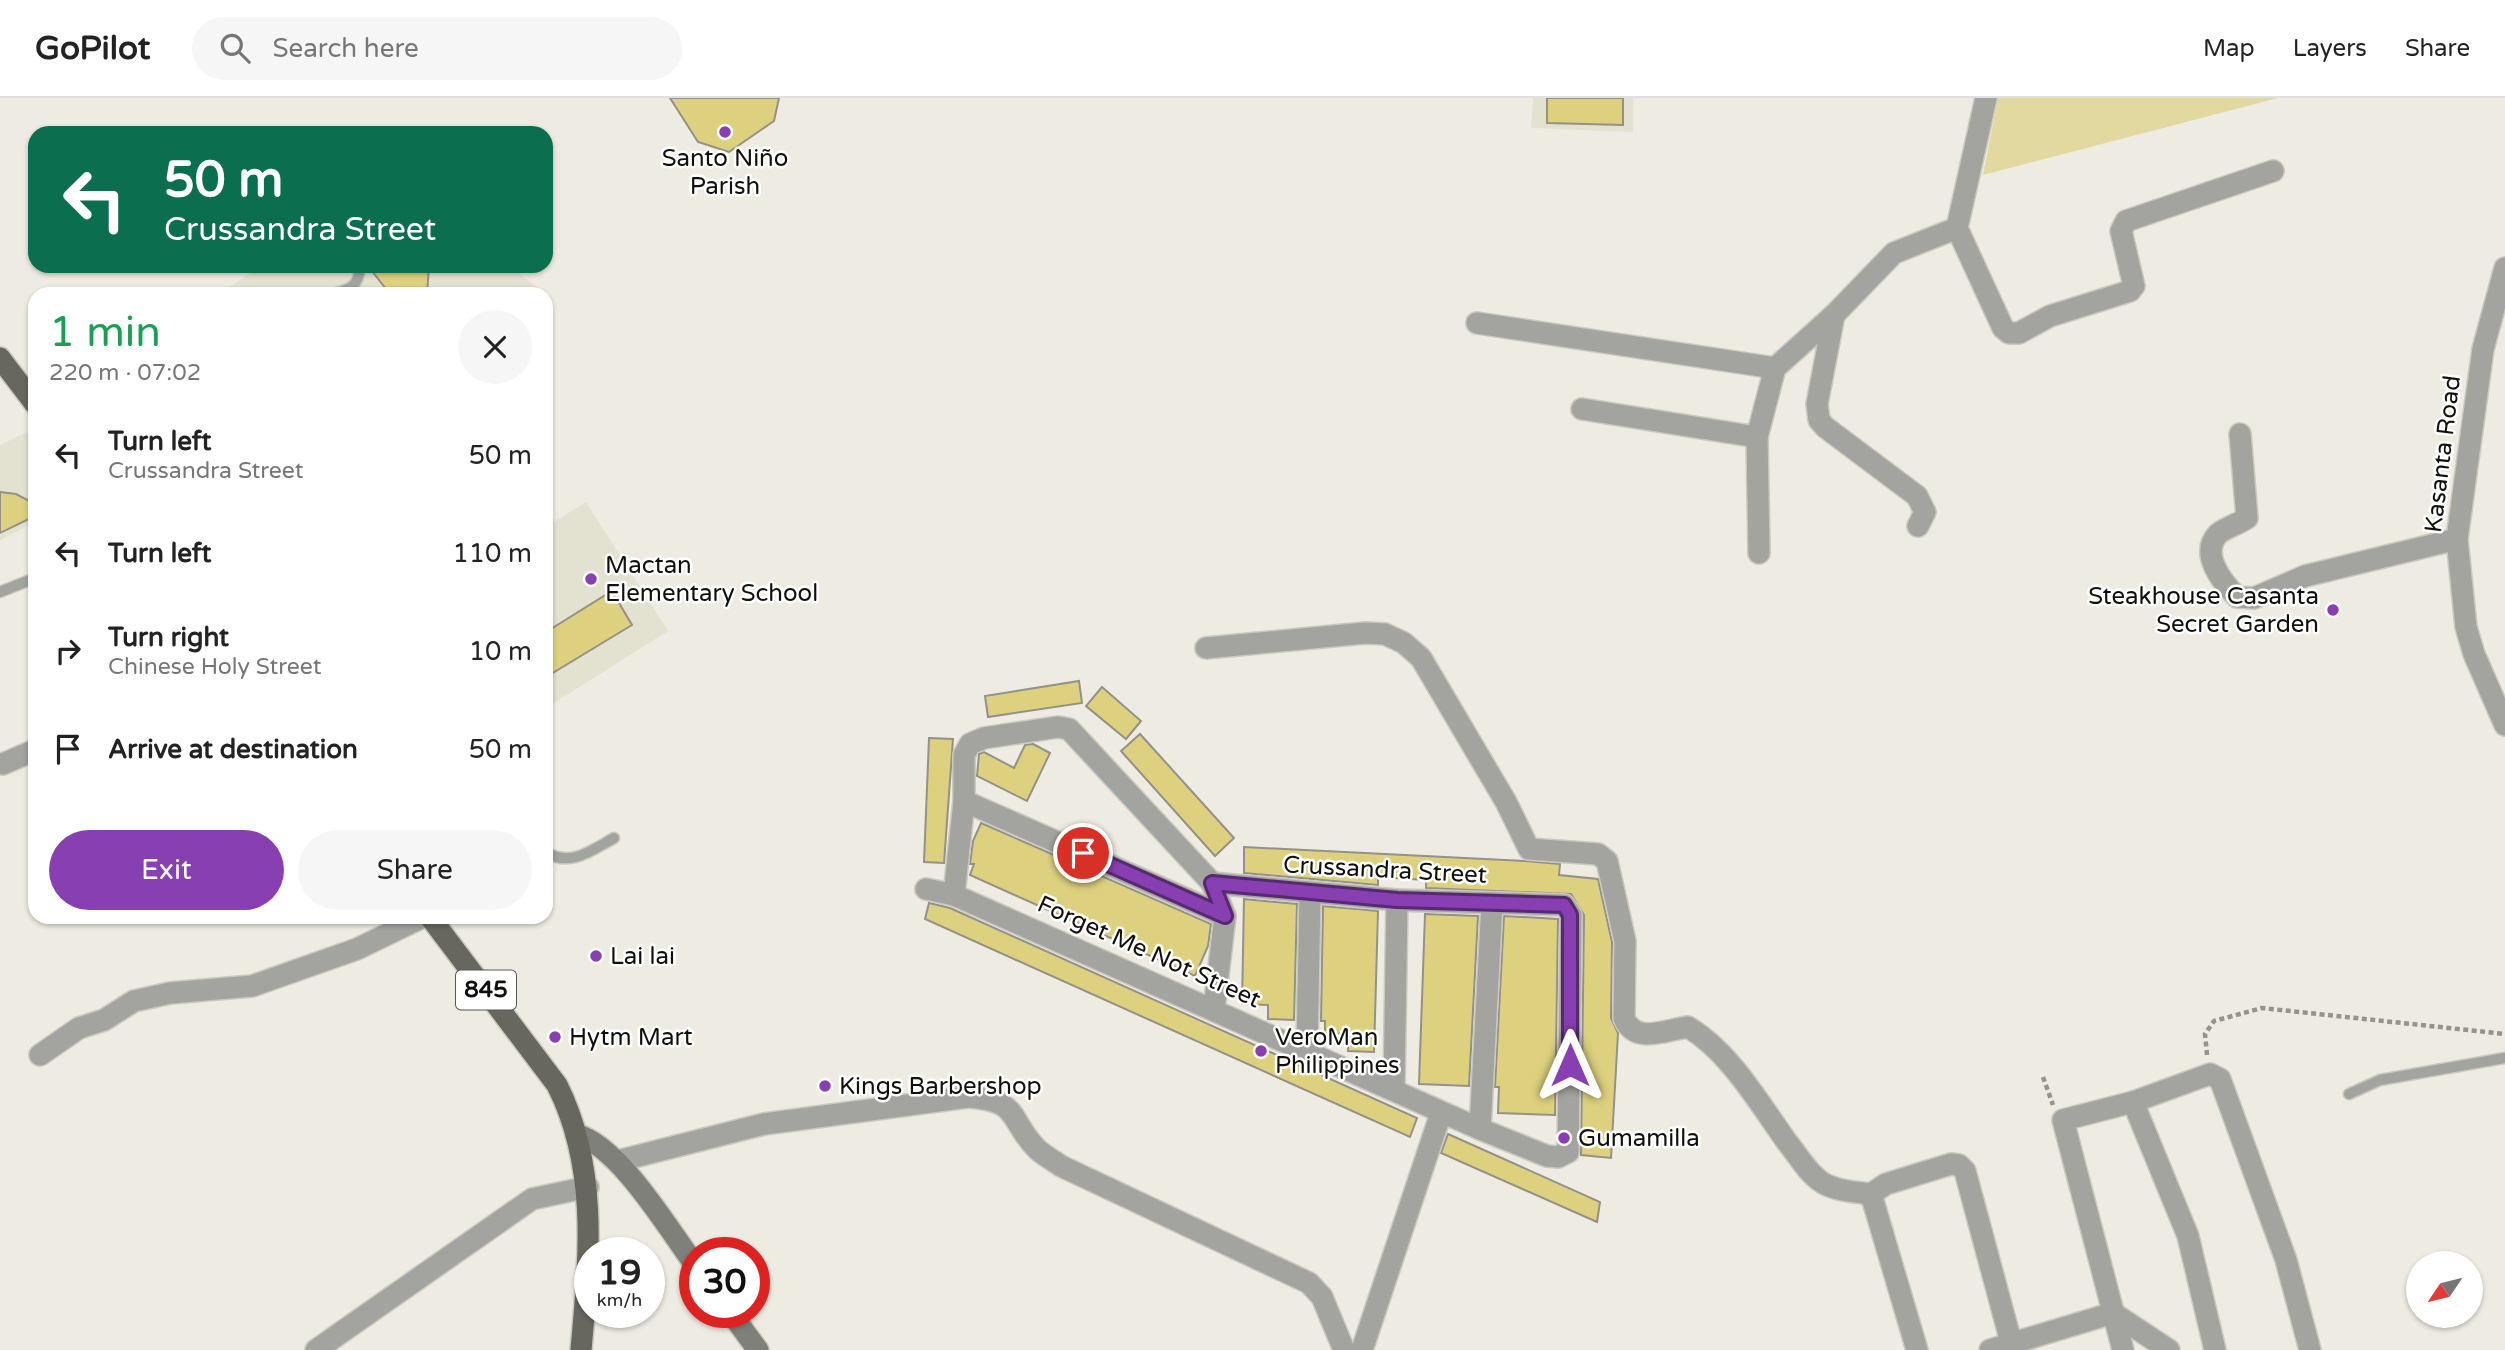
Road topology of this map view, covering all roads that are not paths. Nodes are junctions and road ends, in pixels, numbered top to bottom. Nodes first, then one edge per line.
1 (1986, 98) edge
2 (2273, 171) dead end
3 (1957, 228) junction
4 (2505, 268) edge
5 (1835, 315) junction
6 (1477, 323) dead end
7 (0, 358) edge
8 (1775, 368) junction
9 (7, 379) edge
10 (28, 398) edge
11 (1582, 409) dead end
12 (2240, 434) dead end
13 (1757, 437) junction
14 (1919, 526) dead end
15 (2457, 539) junction
16 (1759, 553) dead end
17 (28, 581) edge
18 (0, 592) edge
19 (1206, 648) dead end
20 (2505, 725) edge
21 (28, 753) edge
22 (3, 764) dead end
23 (964, 801) junction
24 (614, 838) dead end
25 (553, 856) edge
26 (1212, 883) junction
27 (926, 889) dead end
28 (1310, 893) junction
29 (954, 895) junction
30 (1397, 900) junction
31 (1492, 903) junction
32 (1225, 916) junction
33 (409, 924) edge
34 (435, 924) edge
35 (1214, 1009) junction
36 (1307, 1050) junction
37 (40, 1055) dead end
38 (2505, 1058) edge
39 (1394, 1089) junction
40 (2349, 1094) dead end
41 (2133, 1102) junction
42 (1441, 1112) junction
43 (1480, 1129) junction
44 (576, 1134) junction
45 (1569, 1140) joint
46 (618, 1161) junction
47 (588, 1187) junction
48 (1871, 1194) junction
49 (679, 1243) edge
50 (2113, 1313) junction
51 (742, 1328) edge
52 (2011, 1342) junction
53 (316, 1350) edge
54 (581, 1350) edge
55 (758, 1350) edge
56 (1344, 1350) edge
57 (1362, 1350) edge
58 (1917, 1350) edge
59 (1990, 1350) edge
60 (2123, 1350) edge
61 (2168, 1350) edge
62 (2214, 1350) edge
63 (2310, 1350) edge

1 - 3 street
2 - 3 street
3 - 5 street
4 - 15 street, Kasanta Road
5 - 8 street
5 - 14 street
6 - 8 street
7 - 9 main road
8 - 13 street
9 - 10 main road
11 - 13 street
12 - 15 street
13 - 16 street
15 - 20 street, Kasanta Road
17 - 18 lane
19 - 48 street
21 - 22 street
23 - 26 street
23 - 29 street
23 - 32 street
24 - 25 lane
26 - 28 street, Crussandra Street
26 - 32 street
27 - 29 street, Forget Me Not Street
28 - 30 street, Crussandra Street
28 - 36 street
29 - 35 street, Forget Me Not Street
30 - 31 street, Crussandra Street
30 - 39 street
31 - 43 street
31 - 45 street, Crussandra Street
32 - 35 street
33 - 37 street
34 - 44 main road, 845
35 - 36 street, Forget Me Not Street
36 - 39 street, Forget Me Not Street
38 - 40 lane
39 - 42 street, Forget Me Not Street
41 - 50 street
41 - 62 street
41 - 63 street
42 - 43 street, Forget Me Not Street
42 - 57 street
43 - 45 street, Forget Me Not Street
44 - 46 main road
44 - 47 main road, 845
46 - 49 main road
46 - 56 street
47 - 53 street
47 - 54 main road, 845
48 - 52 street
48 - 58 street
50 - 52 street
50 - 60 street
50 - 61 street
51 - 55 main road
52 - 59 street

